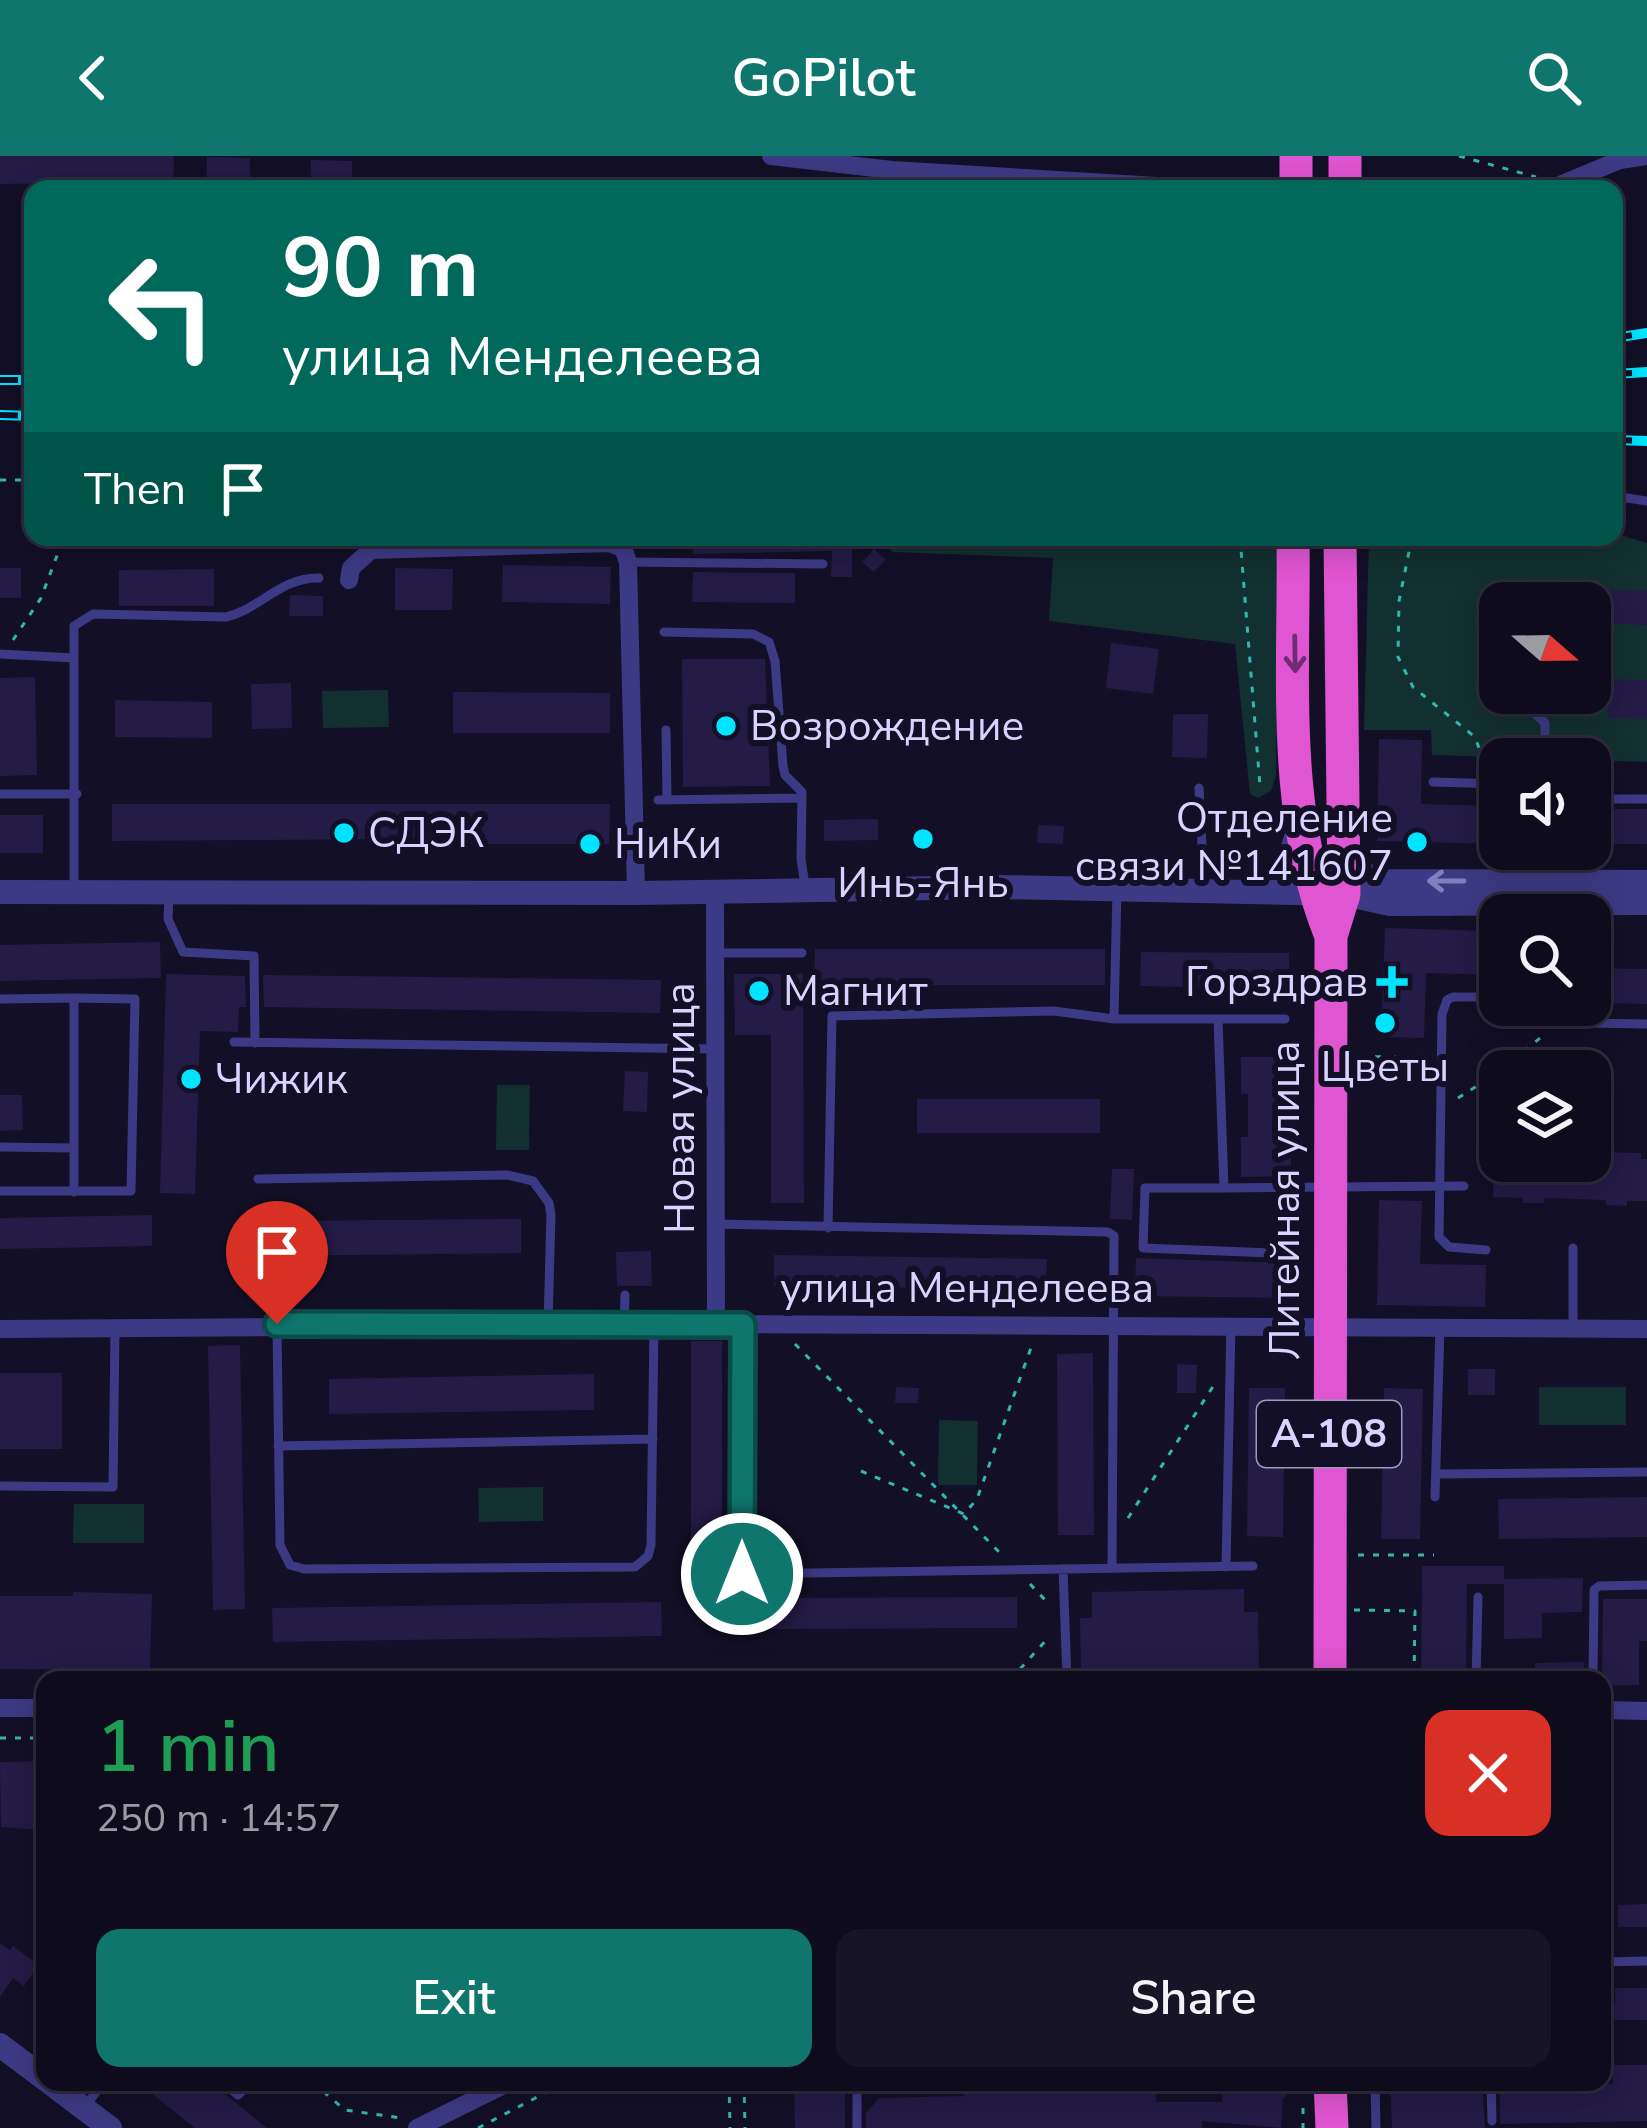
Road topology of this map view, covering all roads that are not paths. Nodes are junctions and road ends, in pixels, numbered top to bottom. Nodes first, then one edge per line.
1 (771, 156) edge
2 (1647, 156) edge
3 (892, 163) edge
4 (1098, 180) edge
5 (1572, 180) edge
6 (490, 546) edge
7 (618, 546) edge
8 (1293, 546) edge
9 (1340, 546) edge
10 (628, 562) junction
11 (823, 564) dead end
12 (319, 578) dead end
13 (349, 580) dead end
14 (664, 632) dead end
15 (1, 656) edge
16 (74, 658) junction
17 (666, 730) dead end
18 (1433, 782) dead end
19 (1479, 783) edge
20 (1199, 788) dead end
21 (0, 794) edge
22 (76, 794) junction
23 (802, 798) junction
24 (1611, 799) edge
25 (1647, 800) edge
26 (1298, 807) junction
27 (1342, 841) junction
28 (1552, 870) edge
29 (1379, 880) junction
30 (1552, 882) junction
31 (1647, 882) edge
32 (1117, 890) junction
33 (169, 891) junction
34 (806, 891) junction
35 (0, 892) edge
36 (74, 892) junction
37 (716, 892) junction
38 (1204, 892) junction
39 (1252, 892) junction
40 (636, 893) junction
41 (1329, 894) junction
42 (1647, 903) edge
43 (1611, 905) edge
44 (1479, 908) edge
45 (716, 952) junction
46 (802, 953) dead end
47 (1479, 996) edge
48 (74, 998) junction
49 (0, 999) edge
50 (1285, 1018) dead end
51 (1114, 1019) junction
52 (1218, 1019) junction
53 (1611, 1023) edge
54 (1647, 1024) edge
55 (234, 1042) dead end
56 (255, 1043) junction
57 (717, 1048) junction
58 (0, 1147) edge
59 (74, 1148) junction
60 (259, 1179) dead end
61 (1440, 1186) junction
62 (1464, 1186) dead end
63 (1330, 1187) junction
64 (1224, 1188) junction
65 (0, 1191) edge
66 (74, 1192) junction
67 (716, 1224) junction
68 (828, 1228) junction
69 (1144, 1240) junction
70 (1115, 1244) junction
71 (1573, 1248) dead end
72 (1486, 1250) dead end
73 (1296, 1254) dead end
74 (625, 1295) dead end
75 (277, 1324) junction
76 (548, 1324) junction
77 (624, 1324) junction
78 (716, 1324) junction
79 (1114, 1324) junction
80 (1231, 1324) junction
81 (1329, 1324) junction
82 (654, 1325) junction
83 (743, 1325) junction
84 (1440, 1325) junction
85 (115, 1327) junction
86 (1573, 1328) junction
87 (1647, 1328) edge
88 (0, 1329) edge
89 (653, 1439) junction
90 (278, 1447) junction
91 (1647, 1472) edge
92 (1436, 1474) junction
93 (0, 1486) edge
94 (1436, 1497) dead end
95 (1226, 1567) junction
96 (1253, 1567) dead end
97 (1112, 1568) junction
98 (1063, 1569) junction
99 (1647, 1585) edge
100 (1478, 1597) dead end
101 (1066, 1671) edge
102 (1314, 1671) edge
103 (1476, 1671) edge
104 (1592, 1671) edge
105 (0, 1708) edge
106 (36, 1708) edge
107 (1611, 1711) edge
108 (1647, 1711) edge
109 (1647, 1961) edge
110 (1611, 1962) edge
111 (0, 2045) edge
112 (36, 2072) edge
113 (61, 2091) edge
114 (97, 2091) edge
115 (489, 2091) edge
116 (857, 2091) edge
117 (1330, 2091) edge
118 (1375, 2091) edge
119 (1491, 2091) edge
120 (84, 2109) junction
121 (1492, 2121) dead end
122 (412, 2124) edge
123 (110, 2128) edge
124 (857, 2128) edge
125 (1331, 2128) edge
126 (1376, 2128) edge

1 - 3 street
2 - 5 street
3 - 4 street
6 - 13 street
7 - 10 street
8 -> 26 highway, Литейная улица / А-108
9 - 27 highway, Литейная улица / А-108
10 - 11 lane
10 - 40 street
12 - 16 lane
14 - 23 lane
15 - 16 lane
16 - 22 lane
17 - 23 lane
18 - 19 lane
20 - 38 lane
21 - 22 lane
22 - 36 lane
23 - 34 lane
24 - 25 lane
26 - 39 street, А-108
26 - 41 highway, Литейная улица / А-108
27 - 29 street
27 - 41 highway, Литейная улица / А-108
28 - 30 lane
30 -> 29 street
29 - 41 street
30 - 31 street
32 - 34 street
32 - 38 street
32 - 51 lane
33 - 36 street
33 - 40 street
33 - 56 lane
34 - 37 street
35 - 36 street
37 - 40 street
37 - 45 street, Новая улица
38 - 39 street
39 - 41 street
41 - 44 street
41 - 63 highway, Литейная улица / А-108
42 - 43 street
45 - 46 lane
45 - 57 street, Новая улица
47 - 61 lane
48 - 49 lane
48 - 59 lane
48 - 66 lane
50 - 52 lane
51 - 52 lane
51 - 68 lane
52 - 64 lane
53 - 54 lane
55 - 56 lane
56 - 57 lane
57 - 67 street, Новая улица
58 - 59 lane
59 - 66 lane
60 - 76 lane
61 - 62 lane
61 - 63 lane
61 - 72 lane
63 - 64 lane
63 - 81 highway, Литейная улица / А-108
64 - 69 lane
65 - 66 lane
67 - 68 lane
67 - 78 street, Новая улица
68 - 70 lane
69 - 70 lane
69 - 73 lane
70 - 79 lane
71 - 86 lane
74 - 77 lane
75 - 76 street, улица Менделеева
75 - 85 street, улица Менделеева
75 - 90 lane
76 - 77 street, улица Менделеева
77 - 82 street, улица Менделеева
78 - 82 street, улица Менделеева
78 - 83 street, улица Менделеева
79 - 80 street, улица Менделеева
79 - 83 street, улица Менделеева
79 - 97 lane
80 - 81 street, улица Менделеева
80 - 95 lane
81 - 84 street, улица Менделеева
81 - 102 highway, Литейная улица / А-108
82 - 89 lane
83 - 98 lane
84 - 86 street, улица Менделеева
84 - 92 lane
85 - 88 street, улица Менделеева
85 - 93 lane
86 - 87 street, улица Менделеева
89 - 90 lane
89 - 90 lane
91 - 92 lane
92 - 94 lane
95 - 96 lane
95 - 97 lane
97 - 98 lane
98 - 101 lane
99 - 104 lane
100 - 103 lane
105 - 106 street
107 - 108 street
109 - 110 lane
111 - 112 street
113 - 120 street
114 - 120 lane
115 - 122 street
116 - 124 lane
117 - 125 highway
118 - 126 lane
119 - 121 lane
120 - 123 street

